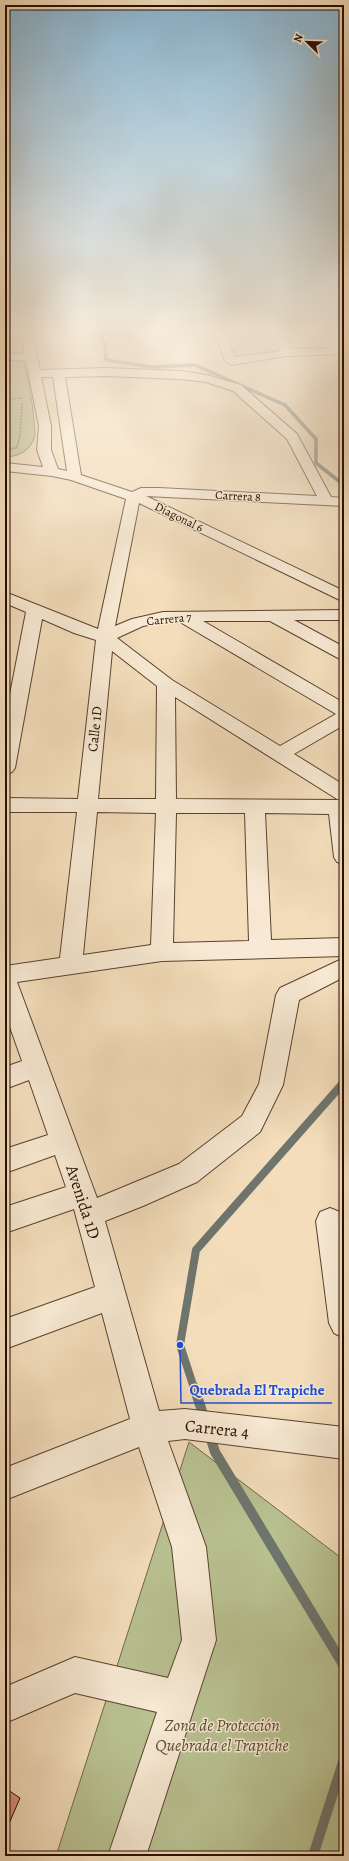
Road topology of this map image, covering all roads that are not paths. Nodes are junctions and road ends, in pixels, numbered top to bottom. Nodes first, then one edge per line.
1 (43, 418) edge
2 (65, 418) edge
3 (270, 418) edge
4 (44, 450) junction
5 (5, 465) edge
6 (52, 472) junction
7 (75, 477) junction
8 (133, 496) junction
9 (326, 500) junction
10 (344, 502) edge
11 (5, 597) edge
12 (344, 597) edge
13 (35, 610) junction
14 (272, 615) junction
15 (344, 615) edge
16 (181, 616) junction
17 (104, 637) junction
18 (344, 654) edge
19 (166, 684) junction
20 (344, 711) edge
21 (344, 717) edge
22 (279, 755) junction
23 (5, 768) edge
24 (342, 802) edge
25 (5, 805) edge
26 (86, 806) junction
27 (166, 806) junction
28 (255, 806) junction
29 (344, 857) edge
30 (344, 947) edge
31 (260, 948) junction
32 (162, 952) junction
33 (71, 964) junction
34 (344, 967) edge
35 (5, 975) edge
36 (5, 980) edge
37 (36, 1067) junction
38 (5, 1078) edge
39 (63, 1141) junction
40 (5, 1161) edge
41 (85, 1204) junction
42 (5, 1220) edge
43 (330, 1221) dead end
44 (111, 1295) junction
45 (344, 1323) edge
46 (5, 1334) edge
47 (148, 1428) junction
48 (344, 1443) edge
49 (5, 1484) edge
50 (180, 1699) junction
51 (5, 1705) edge
52 (128, 1856) edge

1 - 4 street
2 - 7 street
3 - 9 street
4 - 5 street
4 - 6 street
5 - 6 street, Diagonal 6
6 - 7 street, Diagonal 6
7 - 8 street, Diagonal 6
8 - 9 street, Carrera 8
8 - 12 street, Diagonal 6
8 - 17 street, Calle 1D
9 - 10 street, Carrera 8
11 - 13 street
13 - 17 street
13 - 23 street
14 - 15 street, Carrera 7
14 - 16 street, Carrera 7
14 - 18 street
16 - 17 street, Carrera 7
16 - 20 street
17 - 19 street
17 - 26 street, Calle 1D
19 - 22 street
19 - 27 street
21 - 22 street
22 - 24 street
24 - 28 street
24 - 29 street
25 - 26 street
26 - 27 street
26 - 33 street, Calle 1D
27 - 28 street
27 - 32 street
28 - 31 street
30 - 31 street
31 - 32 street
32 - 33 street
33 - 35 street
34 - 41 street
36 - 37 street, Avenida 1D
37 - 38 street
37 - 39 street, Avenida 1D
39 - 40 street
39 - 41 street, Avenida 1D
41 - 42 street
41 - 44 street, Avenida 1D
43 - 45 street
44 - 46 street
44 - 47 street, Avenida 1D
47 - 48 street, Carrera 4
47 - 49 street, Carrera 4
47 - 50 street, Avenida 1D
50 - 51 street
50 - 52 street, Avenida 1D

